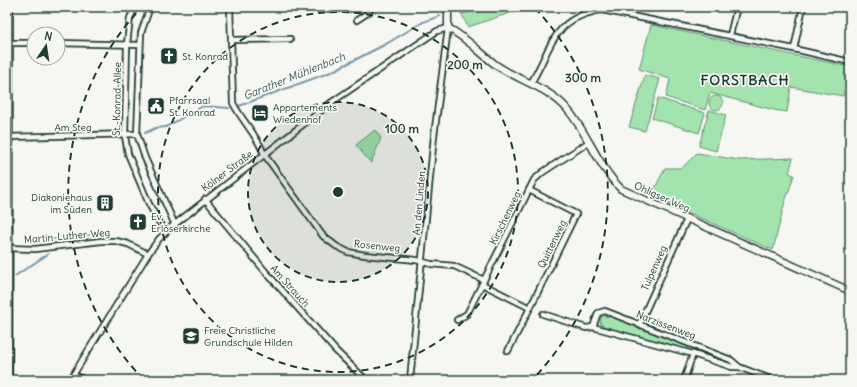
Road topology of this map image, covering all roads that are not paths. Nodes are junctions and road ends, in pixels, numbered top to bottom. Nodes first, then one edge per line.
1 (9, 7) edge
2 (135, 7) edge
3 (150, 7) edge
4 (230, 7) edge
5 (371, 7) edge
6 (448, 7) edge
7 (737, 7) edge
8 (803, 7) edge
9 (602, 8) edge
10 (357, 20) dead end
11 (448, 28) junction
12 (730, 36) junction
13 (290, 39) dead end
14 (231, 40) junction
15 (9, 43) junction
16 (26, 43) edge
17 (66, 43) edge
18 (127, 44) junction
19 (140, 45) junction
20 (794, 49) junction
21 (850, 62) edge
22 (531, 83) junction
23 (137, 134) junction
24 (125, 136) junction
25 (8, 137) edge
26 (589, 142) junction
27 (264, 154) junction
28 (529, 190) junction
29 (205, 199) junction
30 (687, 218) junction
31 (175, 225) junction
32 (165, 233) junction
33 (8, 248) edge
34 (148, 254) junction
35 (422, 261) junction
36 (483, 282) junction
37 (850, 290) edge
38 (530, 308) junction
39 (543, 314) dead end
40 (458, 320) dead end
41 (639, 325) junction
42 (594, 328) junction
43 (508, 351) dead end
44 (693, 354) junction
45 (739, 367) junction
46 (74, 375) junction
47 (8, 380) edge
48 (70, 380) edge
49 (85, 380) edge
50 (366, 380) edge
51 (410, 380) edge
52 (684, 380) edge
53 (773, 380) edge

1 - 15 main road
2 - 18 street, St.-Konrad-Allee
3 - 19 street, St.-Konrad-Allee
4 - 14 street, Rosenweg
5 - 10 street
6 - 11 street
7 - 12 street
8 - 20 street
9 - 12 street
9 - 22 street
11 - 22 street, Ohligser Weg
11 - 27 street, Kölner Straße
11 - 35 street, An den Linden
12 - 20 street
13 - 14 street
14 - 27 street, Rosenweg
15 - 16 street
15 - 25 main road
17 - 18 street
18 - 19 street
18 - 24 street, St.-Konrad-Allee
19 - 23 street, St.-Konrad-Allee
20 - 21 street
22 - 26 street, Ohligser Weg
23 - 24 street, Am Steg
23 - 31 street, St.-Konrad-Allee
24 - 25 street, Am Steg
24 - 32 street, St.-Konrad-Allee
25 - 33 main road
26 - 28 street, Kirschenweg
26 - 30 street, Ohligser Weg
27 - 29 street, Kölner Straße
27 - 35 street, Rosenweg
28 - 36 street, Kirschenweg
28 - 38 street, Quittenweg
29 - 31 street, Kölner Straße
29 - 50 street, Am Strauch
30 - 37 street, Ohligser Weg
30 - 41 street, Tulpenweg
31 - 32 street, Kölner Straße
32 - 34 street, Kölner Straße
33 - 34 street, Martin-Luther-Weg
33 - 47 main road
34 - 46 street, Kölner Straße
35 - 36 street, Rosenweg
35 - 51 street, An den Linden
36 - 38 street
36 - 40 street, Kirschenweg
38 - 43 street, Quittenweg
39 - 42 street, Narzissenweg
41 - 42 street, Narzissenweg
41 - 45 street, Narzissenweg
42 - 44 street, Narzissenweg
44 - 45 street, Narzissenweg
44 - 52 street
45 - 53 street, Narzissenweg
46 - 48 street, Kölner Straße
46 - 49 street

